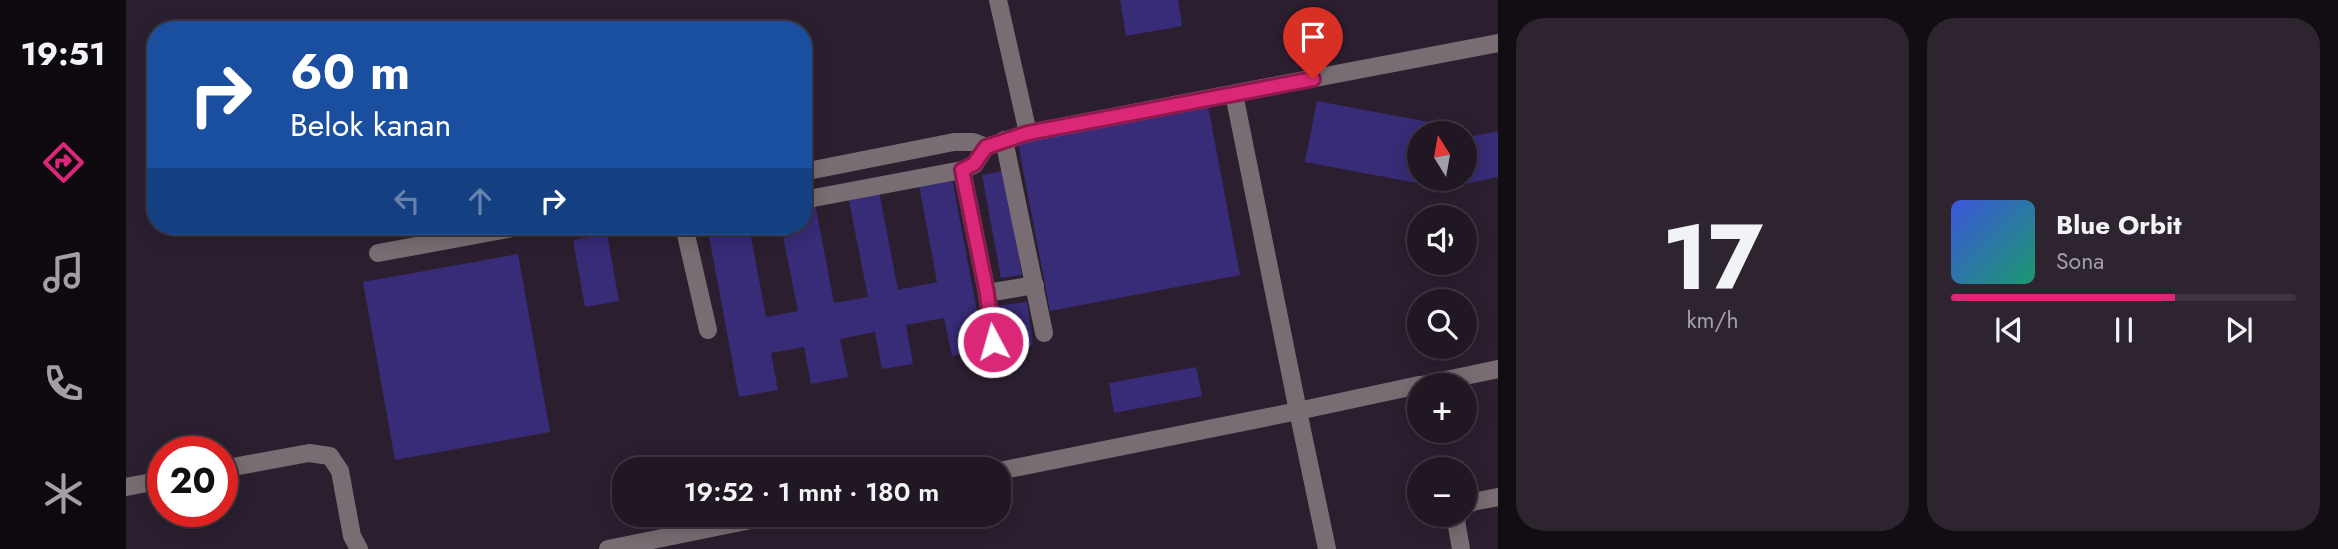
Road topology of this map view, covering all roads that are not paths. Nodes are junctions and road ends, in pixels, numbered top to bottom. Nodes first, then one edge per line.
1 (998, 0) edge
2 (1498, 43) edge
3 (1234, 94) junction
4 (1028, 133) junction
5 (1004, 140) junction
6 (986, 147) junction
7 (812, 170) edge
8 (962, 170) junction
9 (812, 198) edge
10 (475, 235) edge
11 (686, 235) edge
12 (377, 253) dead end
13 (1035, 285) junction
14 (987, 293) junction
15 (708, 330) dead end
16 (1044, 333) dead end
17 (993, 342) dead end
18 (1498, 369) edge
19 (1477, 373) edge
20 (1407, 388) edge
21 (1298, 411) junction
22 (238, 466) edge
23 (1011, 469) edge
24 (147, 483) edge
25 (126, 487) edge
26 (1498, 497) edge
27 (1477, 501) edge
28 (716, 527) edge
29 (1457, 527) edge
30 (356, 542) edge
31 (608, 549) edge
32 (1327, 549) edge
33 (1461, 549) edge

1 - 4 lane
2 - 3 lane
3 - 4 lane
3 - 21 lane
4 - 5 lane
5 - 6 lane
5 - 13 lane
6 - 7 lane
6 - 8 lane
8 - 9 lane
8 - 14 lane
10 - 12 lane
11 - 15 lane
13 - 14 lane
13 - 16 lane
14 - 17 lane
18 - 19 lane
20 - 21 lane
21 - 23 lane
21 - 32 lane
22 - 30 lane
24 - 25 lane
26 - 27 lane
28 - 31 lane
29 - 33 lane

